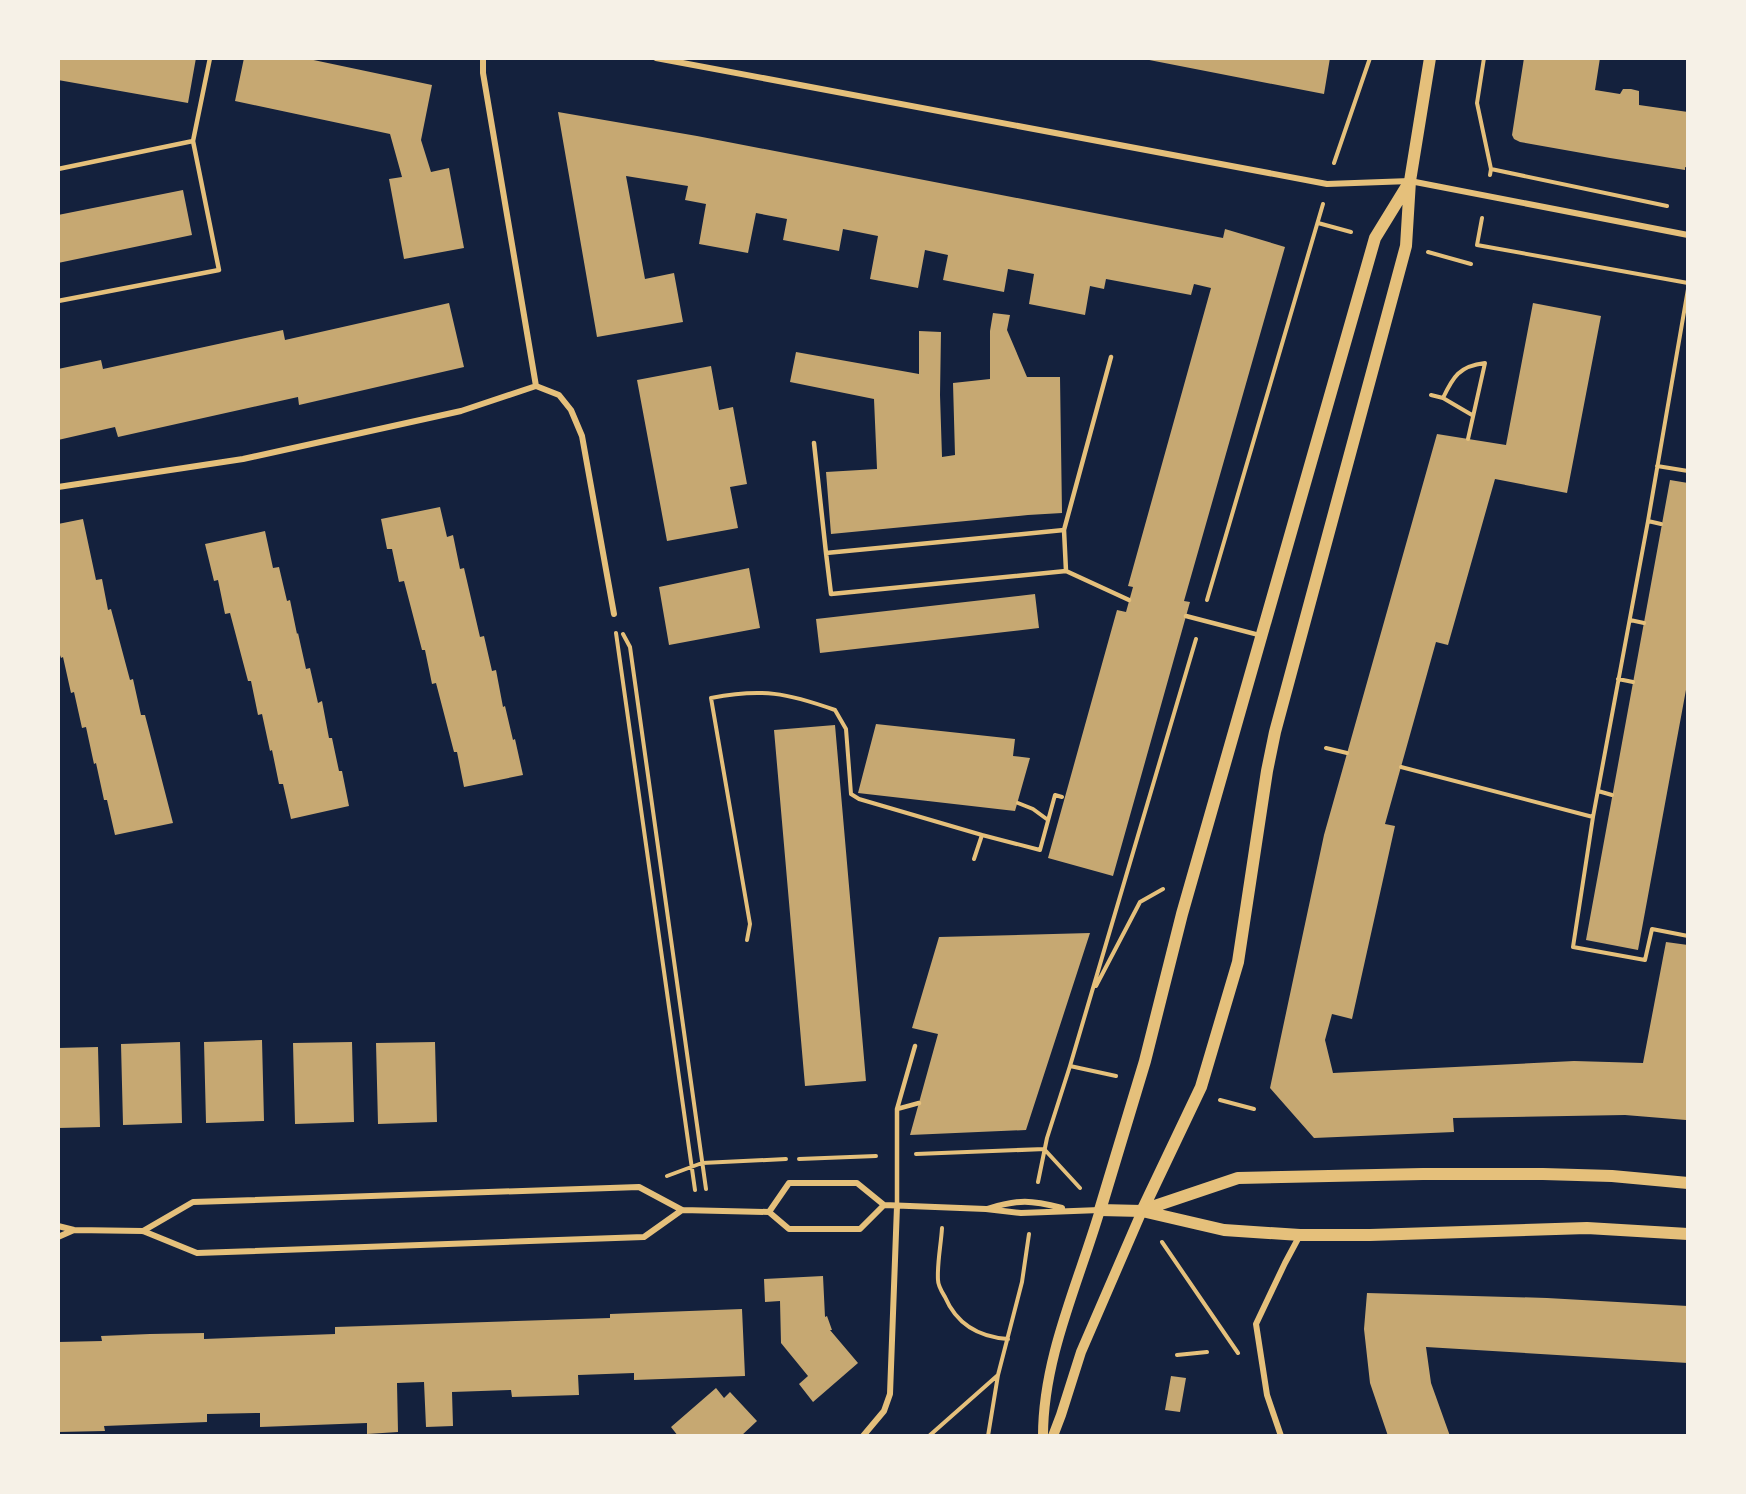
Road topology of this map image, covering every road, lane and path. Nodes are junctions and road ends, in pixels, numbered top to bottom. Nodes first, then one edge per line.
1 (210, 58) edge
2 (483, 58) edge
3 (656, 58) edge
4 (1370, 58) edge
5 (1430, 58) edge
6 (1484, 58) edge
7 (193, 141) junction
8 (58, 169) edge
9 (1410, 181) junction
10 (1327, 184) junction
11 (1676, 208) dead end
12 (1320, 215) dead end
13 (1318, 223) dead end
14 (1688, 235) edge
15 (1374, 238) junction
16 (1477, 245) dead end
17 (1406, 246) junction
18 (1471, 264) dead end
19 (1688, 283) edge
20 (1688, 289) edge
21 (58, 301) edge
22 (1112, 357) dead end
23 (536, 386) junction
24 (1431, 395) dead end
25 (1443, 398) junction
26 (1472, 415) junction
27 (1468, 439) dead end
28 (814, 443) dead end
29 (1657, 466) junction
30 (1688, 471) edge
31 (58, 487) edge
32 (1648, 521) junction
33 (1661, 524) dead end
34 (1064, 530) junction
35 (826, 553) junction
36 (1066, 571) junction
37 (1129, 600) dead end
38 (614, 614) junction
39 (1186, 616) dead end
40 (1629, 620) junction
41 (1644, 623) dead end
42 (1261, 635) junction
43 (1618, 679) junction
44 (1633, 682) dead end
45 (1326, 748) dead end
46 (1347, 753) dead end
47 (1401, 767) dead end
48 (1598, 791) junction
49 (1612, 795) dead end
50 (1062, 797) dead end
51 (1018, 803) dead end
52 (1593, 817) junction
53 (1048, 820) junction
54 (982, 835) junction
55 (974, 859) dead end
56 (1195, 870) junction
57 (1688, 936) edge
58 (747, 940) dead end
59 (915, 1046) dead end
60 (919, 1104) dead end
61 (897, 1109) junction
62 (692, 1167) junction
63 (1688, 1183) edge
64 (639, 1187) junction
65 (884, 1205) junction
66 (897, 1206) junction
67 (943, 1208) junction
68 (986, 1209) junction
69 (682, 1210) junction
70 (698, 1210) junction
71 (1069, 1210) junction
72 (1101, 1210) junction
73 (1142, 1211) junction
74 (769, 1212) junction
75 (58, 1226) edge
76 (74, 1230) junction
77 (143, 1231) junction
78 (1688, 1234) edge
79 (1300, 1235) junction
80 (58, 1237) edge
81 (1017, 1300) dead end
82 (1008, 1340) junction
83 (1207, 1352) dead end
84 (1177, 1355) dead end
85 (1241, 1358) dead end
86 (998, 1375) junction
87 (863, 1436) edge
88 (929, 1436) edge
89 (988, 1436) edge
90 (1043, 1436) edge
91 (1053, 1436) edge
92 (1281, 1436) edge

1 - 7 lane
2 - 23 street
3 - 10 street
4 - 10 path
5 - 9 main road
6 - 11 path
7 - 8 lane
7 - 21 lane
9 - 10 street
9 - 14 street
9 - 15 main road
9 - 17 main road
10 - 12 path
13 - 15 path
15 - 42 main road
16 - 19 path
17 - 18 path
17 - 73 main road
20 - 29 path
22 - 34 lane
23 - 31 street
23 - 38 street
24 - 25 path
25 - 26 path
25 - 26 path
26 - 27 path
28 - 35 lane
29 - 30 path
29 - 32 path
32 - 33 path
32 - 40 path
34 - 35 lane
34 - 36 lane
35 - 36 lane
36 - 37 lane
38 - 62 path
38 - 62 path
39 - 42 lane
40 - 41 path
40 - 43 path
42 - 56 main road
43 - 44 path
43 - 48 path
45 - 46 path
47 - 52 path
48 - 49 path
48 - 52 path
50 - 53 path
51 - 53 path
52 - 57 path
53 - 54 path
54 - 55 path
54 - 58 path
56 - 72 main road
56 - 72 path
59 - 61 lane
60 - 61 lane
61 - 66 lane
62 - 64 path
62 - 70 path
63 - 73 main road
64 - 69 street
64 - 77 street
65 - 66 street
65 - 74 street
65 - 74 street
66 - 67 street
66 - 87 street
67 - 68 street
67 - 82 path
68 - 71 street
68 - 71 street
69 - 70 street
69 - 77 street
70 - 74 street
71 - 72 street
72 - 73 main road
72 - 90 street
73 - 79 main road
73 - 85 path
73 - 91 street
75 - 76 street
76 - 77 street
76 - 80 street
78 - 79 main road
79 - 92 street
81 - 82 path
82 - 86 path
83 - 84 path
86 - 88 path
86 - 89 path

